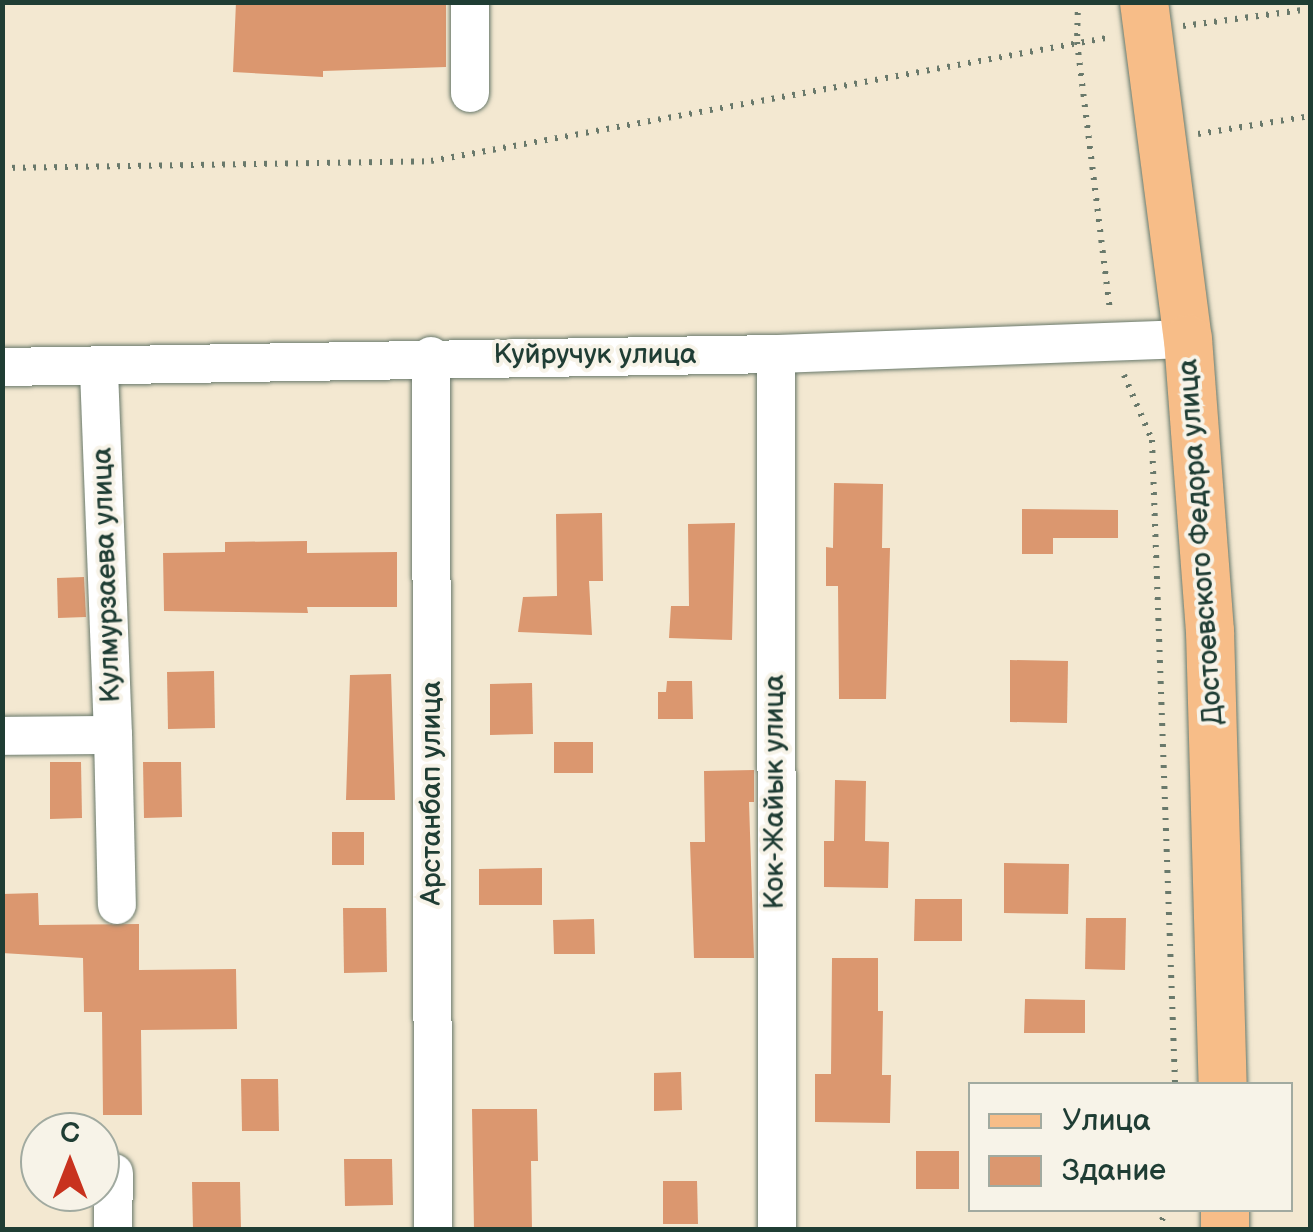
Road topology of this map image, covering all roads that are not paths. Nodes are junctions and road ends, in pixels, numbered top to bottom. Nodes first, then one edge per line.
1 (470, 2) edge
2 (1144, 17) edge
3 (470, 92) dead end
4 (1188, 338) junction
5 (776, 354) junction
6 (430, 356) junction
7 (2, 366) edge
8 (99, 366) junction
9 (113, 735) junction
10 (2, 736) edge
11 (118, 906) dead end
12 (1223, 1082) edge
13 (434, 1230) edge
14 (777, 1230) edge

1 - 3 street
2 - 4 main road, Достоевского Федора улица
4 - 5 street, Куйручук улица
4 - 12 main road, Достоевского Федора улица
5 - 6 street, Куйручук улица
5 - 14 street, Кок-Жайык улица
6 - 8 street, Куйручук улица
6 - 13 street, Арстанбап улица
7 - 8 street, Куйручук улица
8 - 9 street, Кулмурзаева улица
9 - 10 street, Кулмурзаева улица
9 - 11 street

